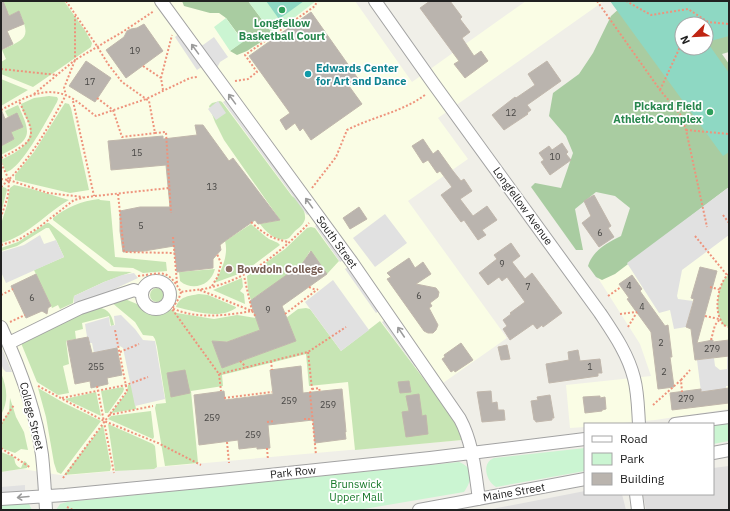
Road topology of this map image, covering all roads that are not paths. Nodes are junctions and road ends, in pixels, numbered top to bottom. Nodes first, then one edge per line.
1 (376, 1) edge
2 (158, 6) edge
3 (142, 293) junction
4 (5, 325) edge
5 (9, 343) junction
6 (729, 417) edge
7 (639, 423) edge
8 (683, 423) edge
9 (584, 439) edge
10 (729, 450) edge
11 (471, 453) junction
12 (714, 453) edge
13 (584, 479) edge
14 (636, 495) edge
15 (45, 496) junction
16 (1, 499) edge
17 (479, 499) junction
18 (46, 510) edge
19 (419, 510) edge
20 (638, 510) edge

1 - 7 street, Longfellow Avenue
11 -> 2 street, South Street
3 - 3 street
3 - 5 street
4 - 5 street, College Street
5 - 15 street, College Street
6 - 8 street
9 - 11 street, Park Row
10 - 12 street
11 - 15 street, Park Row
11 - 17 street, South Street
13 - 17 street, Maine Street
14 - 20 street
15 -> 16 street, Park Row
15 - 18 street, College Street
17 - 19 street, Maine Street

